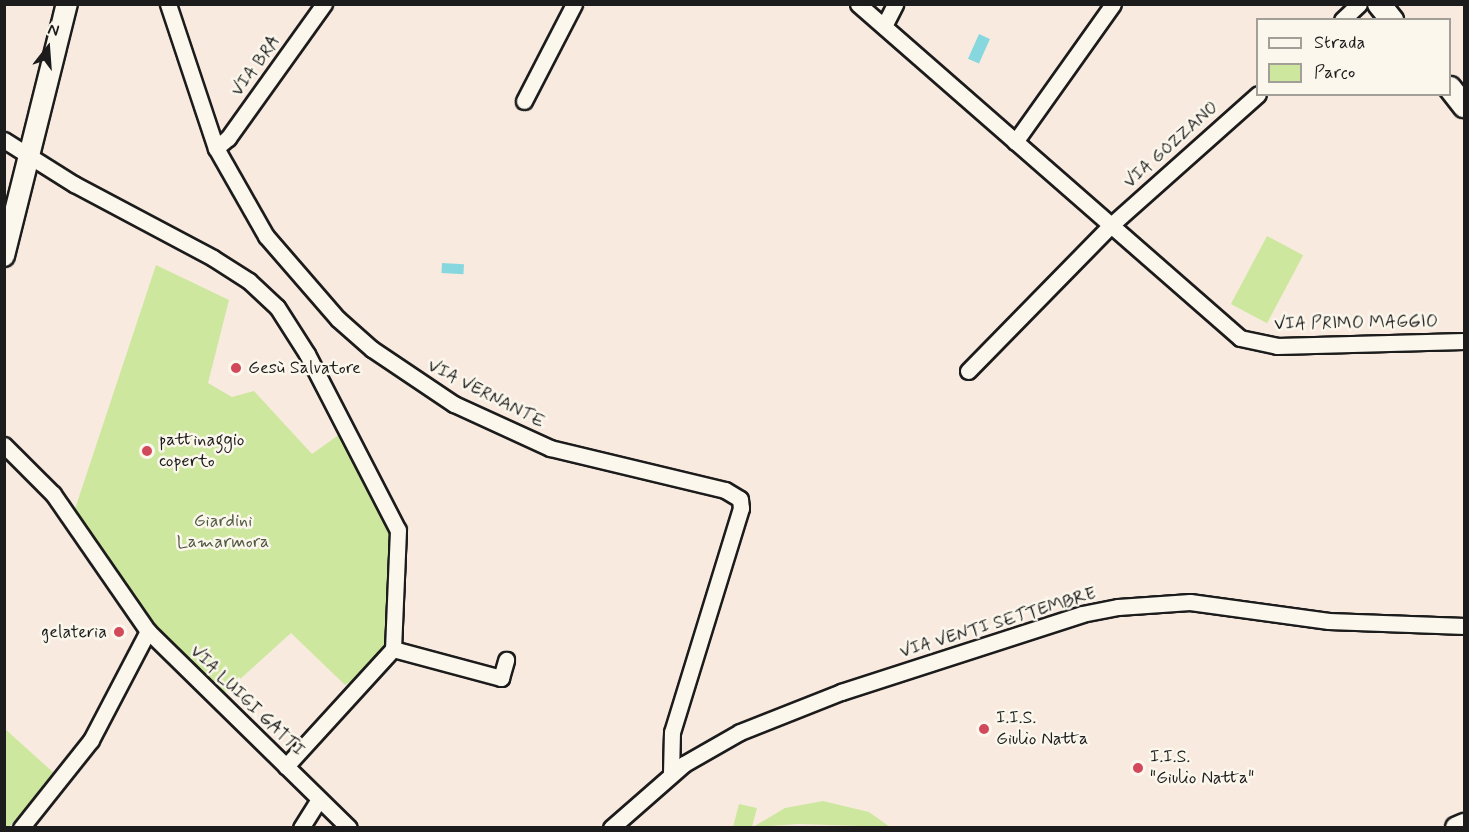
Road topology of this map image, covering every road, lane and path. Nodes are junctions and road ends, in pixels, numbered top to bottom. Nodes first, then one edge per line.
1 (67, 4) edge
2 (168, 4) edge
3 (324, 4) edge
4 (574, 4) edge
5 (858, 4) edge
6 (895, 4) edge
7 (1113, 4) edge
8 (1359, 4) edge
9 (1379, 4) edge
10 (1344, 18) edge
11 (1390, 18) edge
12 (884, 26) junction
13 (1451, 90) edge
14 (1256, 96) edge
15 (524, 101) dead end
16 (1464, 106) edge
17 (4, 140) edge
18 (1015, 142) junction
19 (216, 148) junction
20 (29, 157) junction
21 (1110, 226) junction
22 (4, 256) edge
23 (1464, 341) edge
24 (968, 371) dead end
25 (4, 445) edge
26 (1464, 626) edge
27 (148, 631) junction
28 (393, 649) junction
29 (506, 660) dead end
30 (286, 766) junction
31 (671, 774) junction
32 (319, 799) junction
33 (1464, 825) edge
34 (21, 828) edge
35 (301, 828) edge
36 (349, 828) edge
37 (611, 828) edge
38 (1457, 828) edge

1 - 20 street
2 - 19 street, VIA VERNANTE
3 - 19 street, VIA BRA
4 - 15 street
5 - 12 street, VIA PRIMO MAGGIO
6 - 12 street
7 - 18 street
8 - 10 street
9 - 11 main road
12 - 18 street, VIA PRIMO MAGGIO
13 - 16 main road
14 - 21 street, VIA GOZZANO
17 - 20 street
18 - 21 street, VIA PRIMO MAGGIO
19 - 31 street, VIA VERNANTE
20 - 22 street
20 - 28 street
21 - 23 street, VIA PRIMO MAGGIO
21 - 24 street
25 - 27 street, VIA LUIGI GATTI
26 - 31 street, VIA VENTI SETTEMBRE
27 - 30 street, VIA LUIGI GATTI
27 - 34 street
28 - 29 street
28 - 30 street
30 - 32 street, VIA LUIGI GATTI
31 - 37 street, VIA VENTI SETTEMBRE
32 - 35 street
32 - 36 street, VIA LUIGI GATTI
33 - 38 main road

